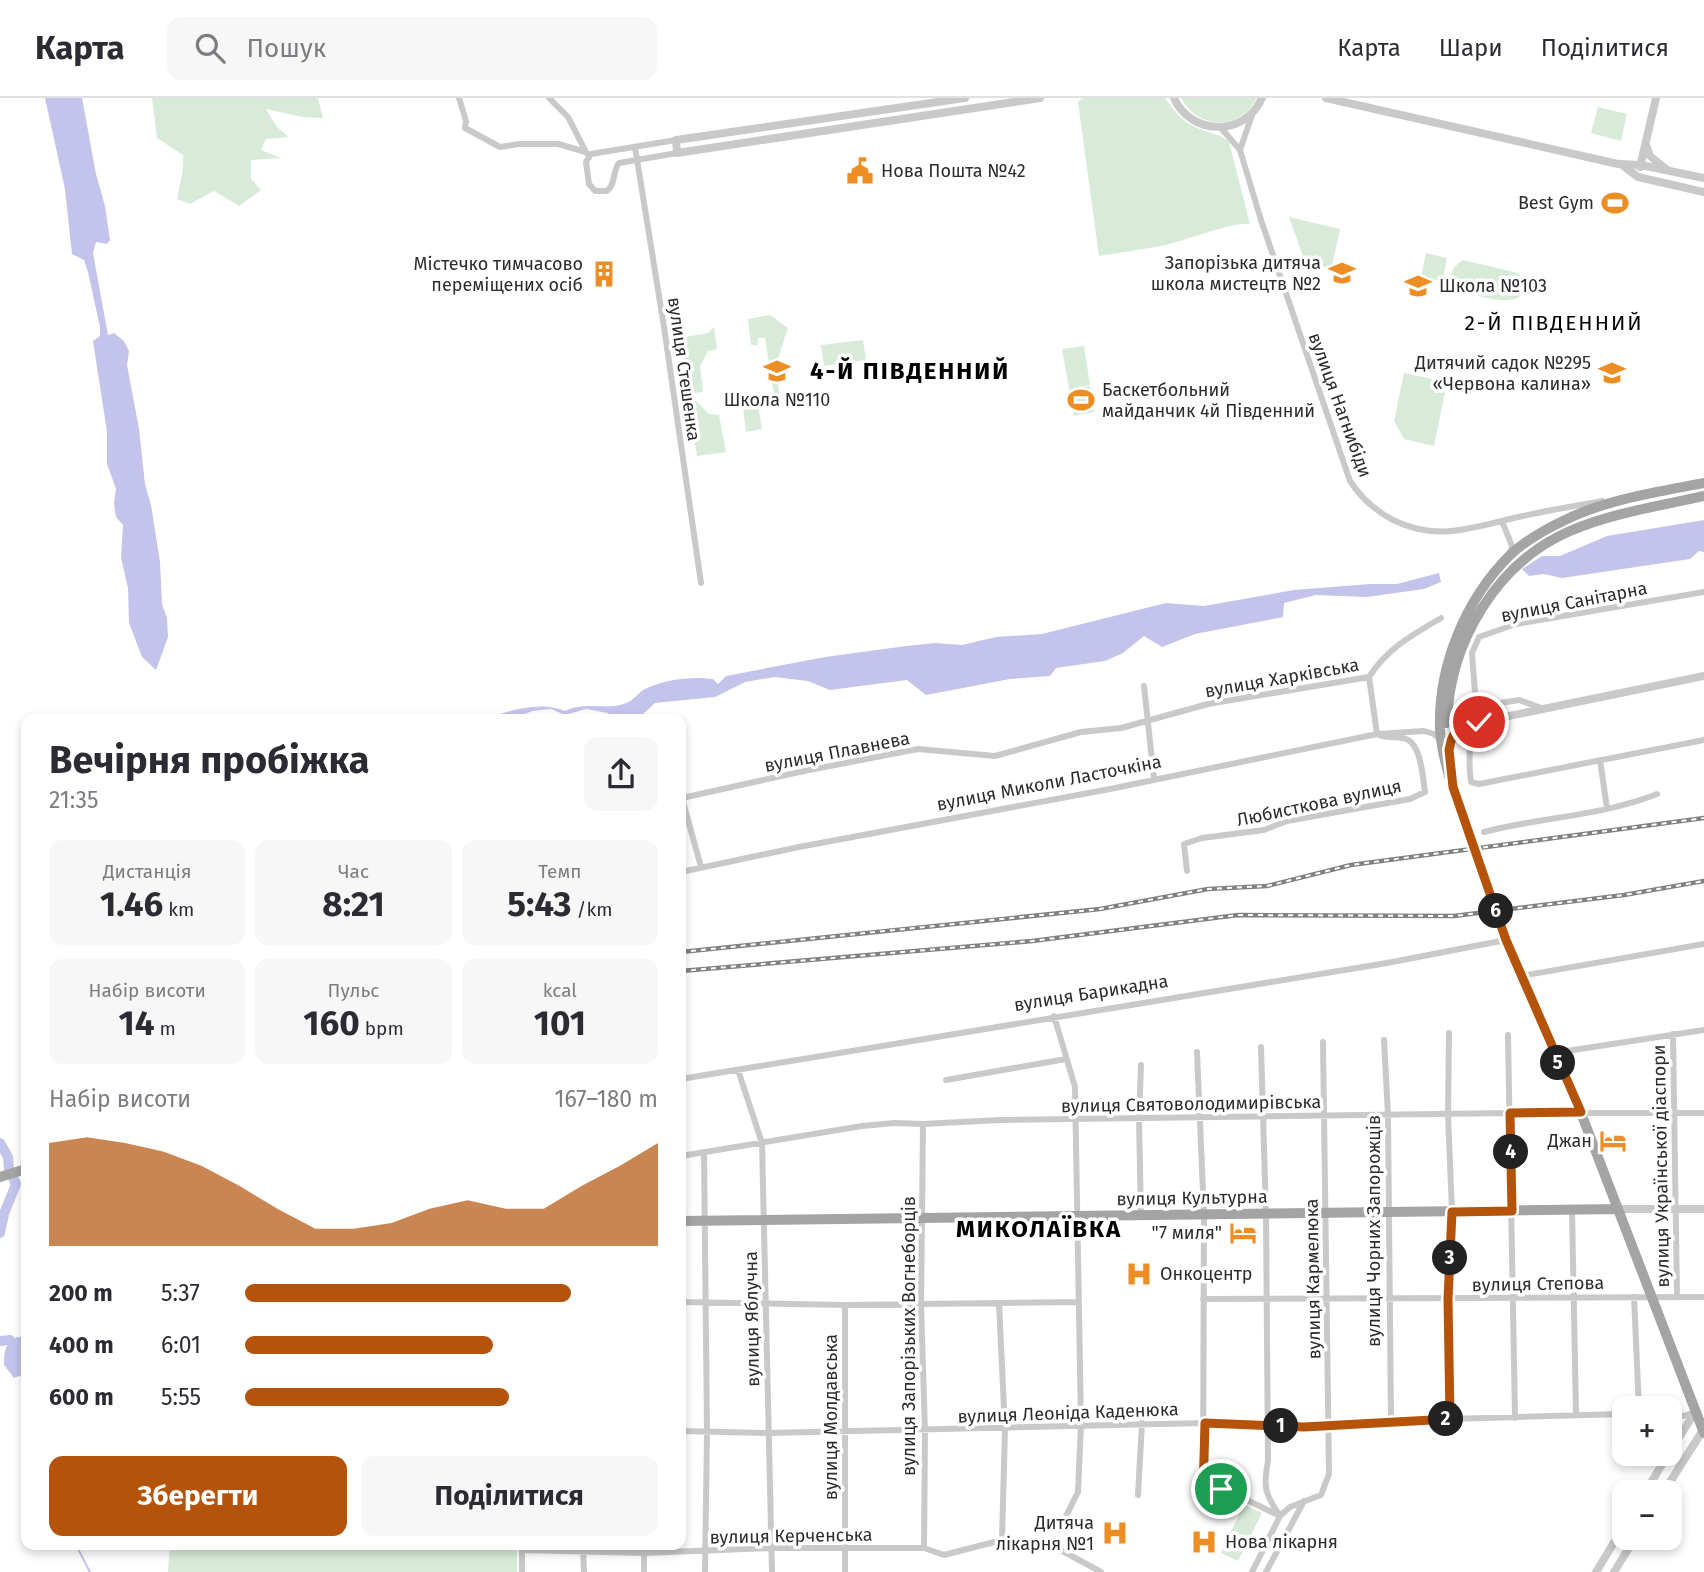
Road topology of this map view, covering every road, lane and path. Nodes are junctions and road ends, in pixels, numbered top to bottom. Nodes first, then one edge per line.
1 (459, 98) edge
2 (548, 98) edge
3 (965, 98) edge
4 (1040, 98) edge
5 (1262, 98) edge
6 (1267, 98) edge
7 (1326, 98) edge
8 (1656, 98) edge
9 (1174, 99) edge
10 (1253, 112) junction
11 (1221, 128) junction
12 (676, 140) junction
13 (1646, 145) junction
14 (635, 147) junction
15 (1240, 150) junction
16 (677, 153) junction
17 (587, 154) junction
18 (637, 159) junction
19 (1621, 164) junction
20 (1641, 165) junction
21 (1668, 170) junction
22 (1638, 177) junction
23 (1704, 178) edge
24 (1704, 192) edge
25 (1704, 483) edge
26 (1674, 489) junction
27 (1704, 496) edge
28 (1622, 500) junction
29 (1677, 502) junction
30 (1502, 521) junction
31 (1515, 559) junction
32 (701, 583) dead end
33 (1704, 592) edge
34 (1441, 618) dead end
35 (1704, 676) edge
36 (1369, 677) junction
37 (1144, 686) dead end
38 (1444, 709) junction
39 (1545, 709) junction
40 (1149, 720) junction
41 (1472, 724) junction
42 (1424, 730) junction
43 (1377, 734) junction
44 (1704, 740) edge
45 (1445, 748) junction
46 (1600, 760) junction
47 (1154, 779) junction
48 (1657, 794) dead end
49 (686, 797) edge
50 (1607, 808) junction
51 (686, 818) edge
52 (1485, 832) dead end
53 (701, 867) junction
54 (686, 871) edge
55 (1187, 871) dead end
56 (1506, 940) junction
57 (1704, 944) edge
58 (1521, 976) junction
59 (1054, 1016) junction
60 (1704, 1030) edge
61 (1449, 1033) dead end
62 (1674, 1034) junction
63 (1508, 1035) dead end
64 (1384, 1040) dead end
65 (1323, 1042) dead end
66 (1261, 1047) dead end
67 (1197, 1052) dead end
68 (1553, 1053) junction
69 (1066, 1059) junction
70 (1141, 1065) dead end
71 (738, 1070) junction
72 (686, 1078) edge
73 (946, 1080) dead end
74 (1581, 1112) junction
75 (1510, 1113) junction
76 (1704, 1113) edge
77 (1448, 1114) junction
78 (1676, 1114) junction
79 (1388, 1115) junction
80 (1263, 1117) junction
81 (1324, 1117) junction
82 (1201, 1118) junction
83 (1139, 1119) junction
84 (1076, 1120) junction
85 (923, 1124) junction
86 (762, 1143) junction
87 (704, 1152) junction
88 (686, 1155) edge
89 (21, 1171) edge
90 (0, 1177) edge
91 (1618, 1209) junction
92 (1676, 1209) junction
93 (1704, 1209) edge
94 (1572, 1210) junction
95 (1512, 1211) junction
96 (1452, 1212) junction
97 (1389, 1213) junction
98 (1326, 1214) junction
99 (1204, 1215) junction
100 (1266, 1215) junction
101 (1077, 1217) junction
102 (1141, 1217) junction
103 (921, 1218) junction
104 (765, 1219) junction
105 (686, 1221) edge
106 (706, 1221) junction
107 (1388, 1297) junction
108 (1512, 1297) junction
109 (1575, 1297) junction
110 (1634, 1297) junction
111 (1652, 1297) junction
112 (1677, 1297) junction
113 (1704, 1297) edge
114 (1203, 1298) junction
115 (1448, 1299) junction
116 (1265, 1300) junction
117 (1327, 1300) junction
118 (686, 1302) edge
119 (704, 1302) junction
120 (1078, 1302) junction
121 (999, 1303) junction
122 (766, 1304) junction
123 (920, 1304) junction
124 (845, 1305) junction
125 (1638, 1396) edge
126 (1695, 1412) junction
127 (1576, 1414) junction
128 (1612, 1414) edge
129 (1682, 1416) edge
130 (1514, 1418) junction
131 (1450, 1419) junction
132 (1391, 1422) junction
133 (1142, 1423) junction
134 (1205, 1423) junction
135 (1266, 1424) junction
136 (1081, 1425) junction
137 (1329, 1426) junction
138 (1703, 1427) edge
139 (1005, 1429) junction
140 (686, 1431) edge
141 (707, 1431) junction
142 (846, 1431) junction
143 (925, 1431) junction
144 (1682, 1432) edge
145 (768, 1433) junction
146 (1671, 1480) edge
147 (1138, 1495) dead end
148 (1304, 1501) junction
149 (1280, 1516) junction
150 (1059, 1530) dead end
151 (1002, 1540) junction
152 (1612, 1546) edge
153 (771, 1548) junction
154 (845, 1548) junction
155 (924, 1548) junction
156 (522, 1550) edge
157 (583, 1550) edge
158 (644, 1550) edge
159 (674, 1550) edge
160 (1628, 1550) edge
161 (705, 1551) junction
162 (522, 1572) edge
163 (584, 1572) edge
164 (644, 1572) edge
165 (705, 1572) edge
166 (772, 1572) edge
167 (845, 1572) edge
168 (1101, 1572) edge
169 (1252, 1572) edge
170 (1266, 1572) edge
171 (1596, 1572) edge
172 (1614, 1572) edge

1 - 17 street
2 - 17 street
3 - 12 street
4 - 16 street
5 - 10 street
6 - 10 street
7 - 19 street
8 - 13 street
9 - 11 street
10 - 11 street
10 - 15 street
11 - 15 street, вулиця Нагнибіди
12 - 14 street
12 - 16 street
13 - 19 street
13 - 20 street
13 - 21 street
14 - 17 street
14 - 18 street, вулиця Стешенка
15 - 30 street, вулиця Нагнибіди
16 - 18 street
17 - 18 street
18 - 32 street, вулиця Стешенка
19 - 20 street
19 - 22 street
20 - 21 street
20 - 22 street
21 - 23 street
22 - 24 street
25 - 26 main road
26 - 28 main road
26 - 29 main road
27 - 29 main road
28 - 30 street, вулиця Нагнибіди
28 - 31 main road
29 - 31 main road
30 - 31 street
31 - 38 main road
33 - 39 street, вулиця Санітарна
34 - 36 street, вулиця Харківська
35 - 39 street
36 - 40 street, вулиця Харківська
36 - 43 street
37 - 40 street
38 - 41 street
38 - 42 street
38 - 45 main road
39 - 41 street
40 - 47 street
40 - 49 street, вулиця Плавнева
41 - 45 street
41 - 46 street
42 - 43 street, вулиця Миколи Ласточкіна
42 - 45 street
43 - 47 street, вулиця Миколи Ласточкіна
43 - 55 street, Любисткова вулиця
44 - 46 street
45 - 56 main road, bridge
46 - 50 street
47 - 53 street, вулиця Миколи Ласточкіна
48 - 50 street
50 - 52 street
51 - 53 street, вулиця Плавнева
53 - 54 street, вулиця Миколи Ласточкіна
56 - 58 main road
56 - 59 street, вулиця Барикадна
57 - 58 street
58 - 68 main road
59 - 69 street
59 - 71 street, вулиця Барикадна
60 - 62 street
61 - 77 street
62 - 68 street
62 - 78 street, вулиця Української діаспори
63 - 75 street
64 - 79 street, вулиця Чорних Запорожців
65 - 81 street, вулиця Кармелюка
66 - 80 street
67 - 82 street
68 - 74 main road
69 - 73 street
69 - 84 street
70 - 83 street
71 - 72 street, вулиця Барикадна
71 - 86 street, вулиця Яблучна
74 - 75 street, вулиця Святоволодимирівська
74 - 78 street, вулиця Святоволодимирівська
74 - 91 main road
75 - 77 street, вулиця Святоволодимирівська
75 - 95 street
76 - 78 street, вулиця Святоволодимирівська
77 - 79 street, вулиця Святоволодимирівська
77 - 96 street
78 - 92 street, вулиця Української діаспори
79 - 81 street, вулиця Святоволодимирівська
79 - 97 street, вулиця Чорних Запорожців
80 - 81 street, вулиця Святоволодимирівська
80 - 82 street, вулиця Святоволодимирівська
80 - 100 street
81 - 98 street, вулиця Кармелюка
82 - 83 street, вулиця Святоволодимирівська
82 - 99 street
83 - 84 street, вулиця Святоволодимирівська
83 - 102 street
84 - 85 street, вулиця Святоволодимирівська
84 - 101 street
85 - 86 street, вулиця Святоволодимирівська
85 - 103 street, вулиця Запорізьких Вогнеборців
86 - 87 street, вулиця Святоволодимирівська
86 - 104 street, вулиця Яблучна
87 - 88 street, вулиця Святоволодимирівська
87 - 106 street
89 - 90 main road
91 - 92 street, вулиця Культурна
91 - 94 main road, вулиця Культурна
91 - 111 main road
92 - 93 street, вулиця Культурна
92 - 112 street, вулиця Української діаспори
94 - 95 main road, вулиця Культурна
94 - 109 street
95 - 96 main road, вулиця Культурна
95 - 108 street
96 - 97 main road, вулиця Культурна
96 - 115 street
97 - 98 main road, вулиця Культурна
97 - 107 street, вулиця Чорних Запорожців
98 - 100 main road, вулиця Культурна
98 - 117 street, вулиця Кармелюка
99 - 100 main road, вулиця Культурна
99 - 102 main road, вулиця Культурна
99 - 114 street
100 - 116 street
101 - 102 main road, вулиця Культурна
101 - 103 main road, вулиця Культурна
101 - 120 street
103 - 104 main road, вулиця Культурна
103 - 123 street, вулиця Запорізьких Вогнеборців
104 - 106 main road, вулиця Культурна
104 - 122 street, вулиця Яблучна
105 - 106 main road, вулиця Культурна
106 - 119 street
107 - 115 street, вулиця Степова
107 - 117 street, вулиця Степова
107 - 132 street, вулиця Чорних Запорожців
108 - 109 street, вулиця Степова
108 - 115 street, вулиця Степова
108 - 130 street
109 - 110 street, вулиця Степова
109 - 127 street
110 - 111 street, вулиця Степова
110 - 125 street
111 - 112 street, вулиця Степова
111 - 126 main road
112 - 113 street, вулиця Степова
114 - 116 street, вулиця Степова
114 - 134 street
115 - 131 street
116 - 117 street, вулиця Степова
116 - 135 street
117 - 137 street, вулиця Кармелюка
118 - 119 street
119 - 122 street
119 - 141 street
120 - 121 street
120 - 136 street
121 - 123 street
121 - 139 street
122 - 124 street
122 - 145 street, вулиця Яблучна
123 - 124 street
123 - 143 street, вулиця Запорізьких Вогнеборців
124 - 142 street, вулиця Молдавська
126 - 129 street
126 - 138 main road
126 - 144 street
127 - 128 street, вулиця Леоніда Каденюка
127 - 130 street, вулиця Леоніда Каденюка
130 - 131 street, вулиця Леоніда Каденюка
131 - 132 street, вулиця Леоніда Каденюка
132 - 137 street, вулиця Леоніда Каденюка
133 - 134 street, вулиця Леоніда Каденюка
133 - 136 street, вулиця Леоніда Каденюка
133 - 147 street
134 - 135 street, вулиця Леоніда Каденюка
134 - 149 street
135 - 137 street, вулиця Леоніда Каденюка
135 - 149 street
136 - 139 street, вулиця Леоніда Каденюка
136 - 150 street
137 - 148 street, вулиця Кармелюка
138 - 146 street
139 - 143 street, вулиця Леоніда Каденюка
139 - 151 street
140 - 141 street, вулиця Леоніда Каденюка
141 - 145 street, вулиця Леоніда Каденюка
141 - 161 street
142 - 143 street, вулиця Леоніда Каденюка
142 - 145 street, вулиця Леоніда Каденюка
142 - 154 street, вулиця Молдавська
143 - 155 street, вулиця Запорізьких Вогнеборців
145 - 153 street, вулиця Яблучна
148 - 149 street
148 - 170 street
149 - 169 street
151 - 155 street, вулиця Керченська
151 - 168 street, вулиця Керченська
152 - 171 street
153 - 154 street, вулиця Керченська
153 - 161 street, вулиця Керченська
153 - 166 street, вулиця Яблучна
154 - 155 street, вулиця Керченська
154 - 167 street, вулиця Молдавська
156 - 162 street
157 - 163 street
158 - 164 street
159 - 161 street, вулиця Керченська
160 - 172 street
161 - 165 street

